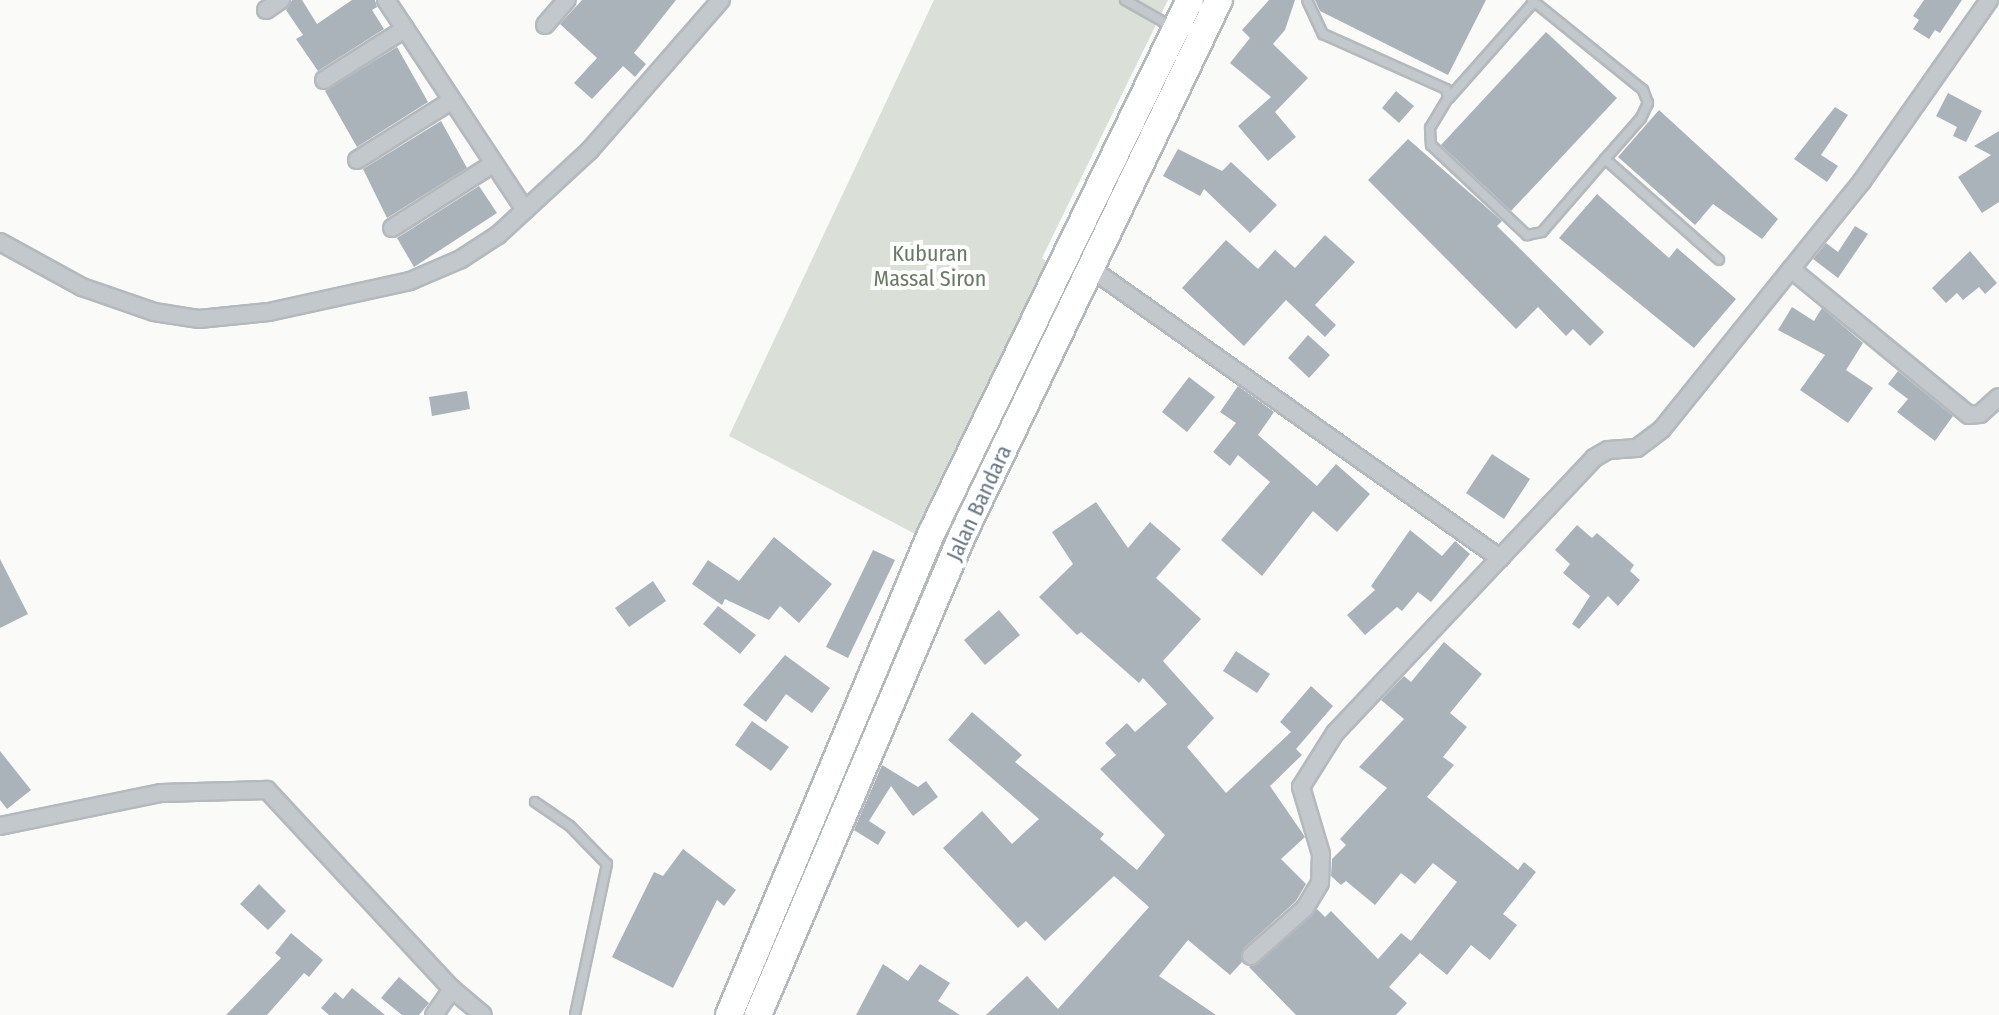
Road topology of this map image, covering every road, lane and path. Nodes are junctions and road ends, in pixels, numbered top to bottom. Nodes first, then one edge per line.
1 (281, 0) edge
2 (386, 0) edge
3 (567, 0) edge
4 (721, 0) edge
5 (1125, 0) edge
6 (1190, 0) edge
7 (1219, 0) edge
8 (1307, 0) edge
9 (1989, 0) edge
10 (1533, 1) edge
11 (266, 10) dead end
12 (545, 25) dead end
13 (405, 29) junction
14 (1187, 35) junction
15 (324, 80) dead end
16 (1448, 98) junction
17 (451, 101) junction
18 (1605, 159) junction
19 (357, 160) dead end
20 (493, 164) junction
21 (525, 210) junction
22 (392, 228) dead end
23 (0, 242) edge
24 (1719, 260) dead end
25 (1791, 269) junction
26 (1093, 270) junction
27 (1999, 397) edge
28 (1500, 558) junction
29 (535, 802) dead end
30 (0, 826) edge
31 (1251, 956) dead end
32 (452, 989) junction
33 (434, 1015) edge
34 (483, 1015) edge
35 (575, 1015) edge
36 (729, 1015) edge
37 (758, 1015) edge

1 - 11 street
2 - 13 street
3 - 12 street
4 - 21 street
5 - 14 lane
6 - 14 highway, Jalan Bandara
7 - 14 highway, Jalan Bandara
8 - 16 lane
9 - 25 street
10 - 16 lane
10 - 18 lane
13 - 15 street
13 - 17 street
14 - 26 highway, Jalan Bandara
14 - 36 highway, Jalan Bandara
16 - 18 lane
17 - 19 street
17 - 20 street
18 - 24 lane
20 - 21 street
20 - 22 street
21 - 23 street
25 - 27 street
25 - 28 street
26 - 28 street
26 - 37 highway, Jalan Bandara
28 - 31 street
29 - 35 lane
30 - 32 street
32 - 33 street
32 - 34 street

